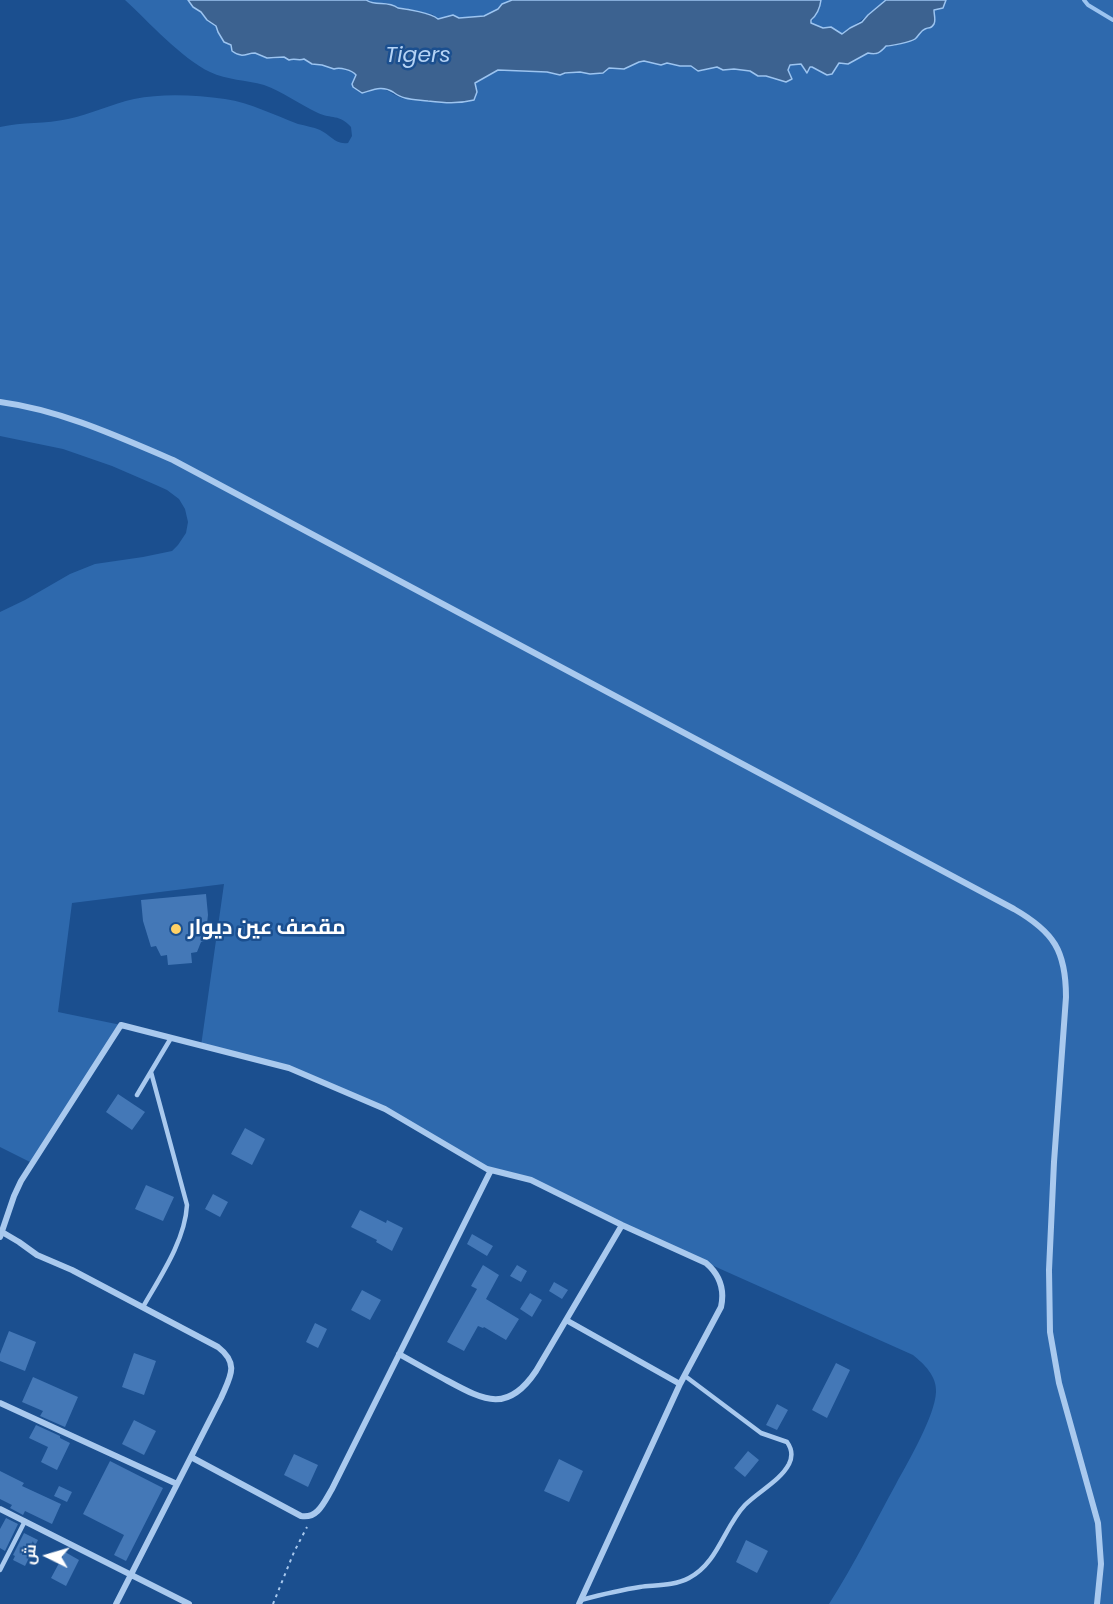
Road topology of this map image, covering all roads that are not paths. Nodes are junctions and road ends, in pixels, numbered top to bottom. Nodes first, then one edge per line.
1 (0, 402) edge
2 (171, 1038) junction
3 (151, 1072) junction
4 (137, 1095) dead end
5 (491, 1170) junction
6 (622, 1225) junction
7 (1, 1234) edge
8 (143, 1307) junction
9 (566, 1320) junction
10 (399, 1354) junction
11 (685, 1376) junction
12 (680, 1384) junction
13 (0, 1403) edge
14 (191, 1457) junction
15 (177, 1484) junction
16 (0, 1509) edge
17 (25, 1521) junction
18 (0, 1570) edge
19 (131, 1575) junction
20 (580, 1602) edge
21 (116, 1604) edge
22 (189, 1604) edge
23 (1096, 1604) edge

1 - 23 street
2 - 3 lane
2 - 5 street
2 - 7 street
3 - 4 lane
3 - 8 lane
5 - 6 street
5 - 10 street
6 - 9 street
6 - 11 street
7 - 8 street
8 - 14 street
9 - 10 street
9 - 12 street
10 - 14 street
11 - 12 street
11 - 20 lane
12 - 20 street
13 - 15 street
14 - 15 street
15 - 19 street
16 - 17 street
17 - 18 lane
17 - 19 street
19 - 21 street
19 - 22 street

